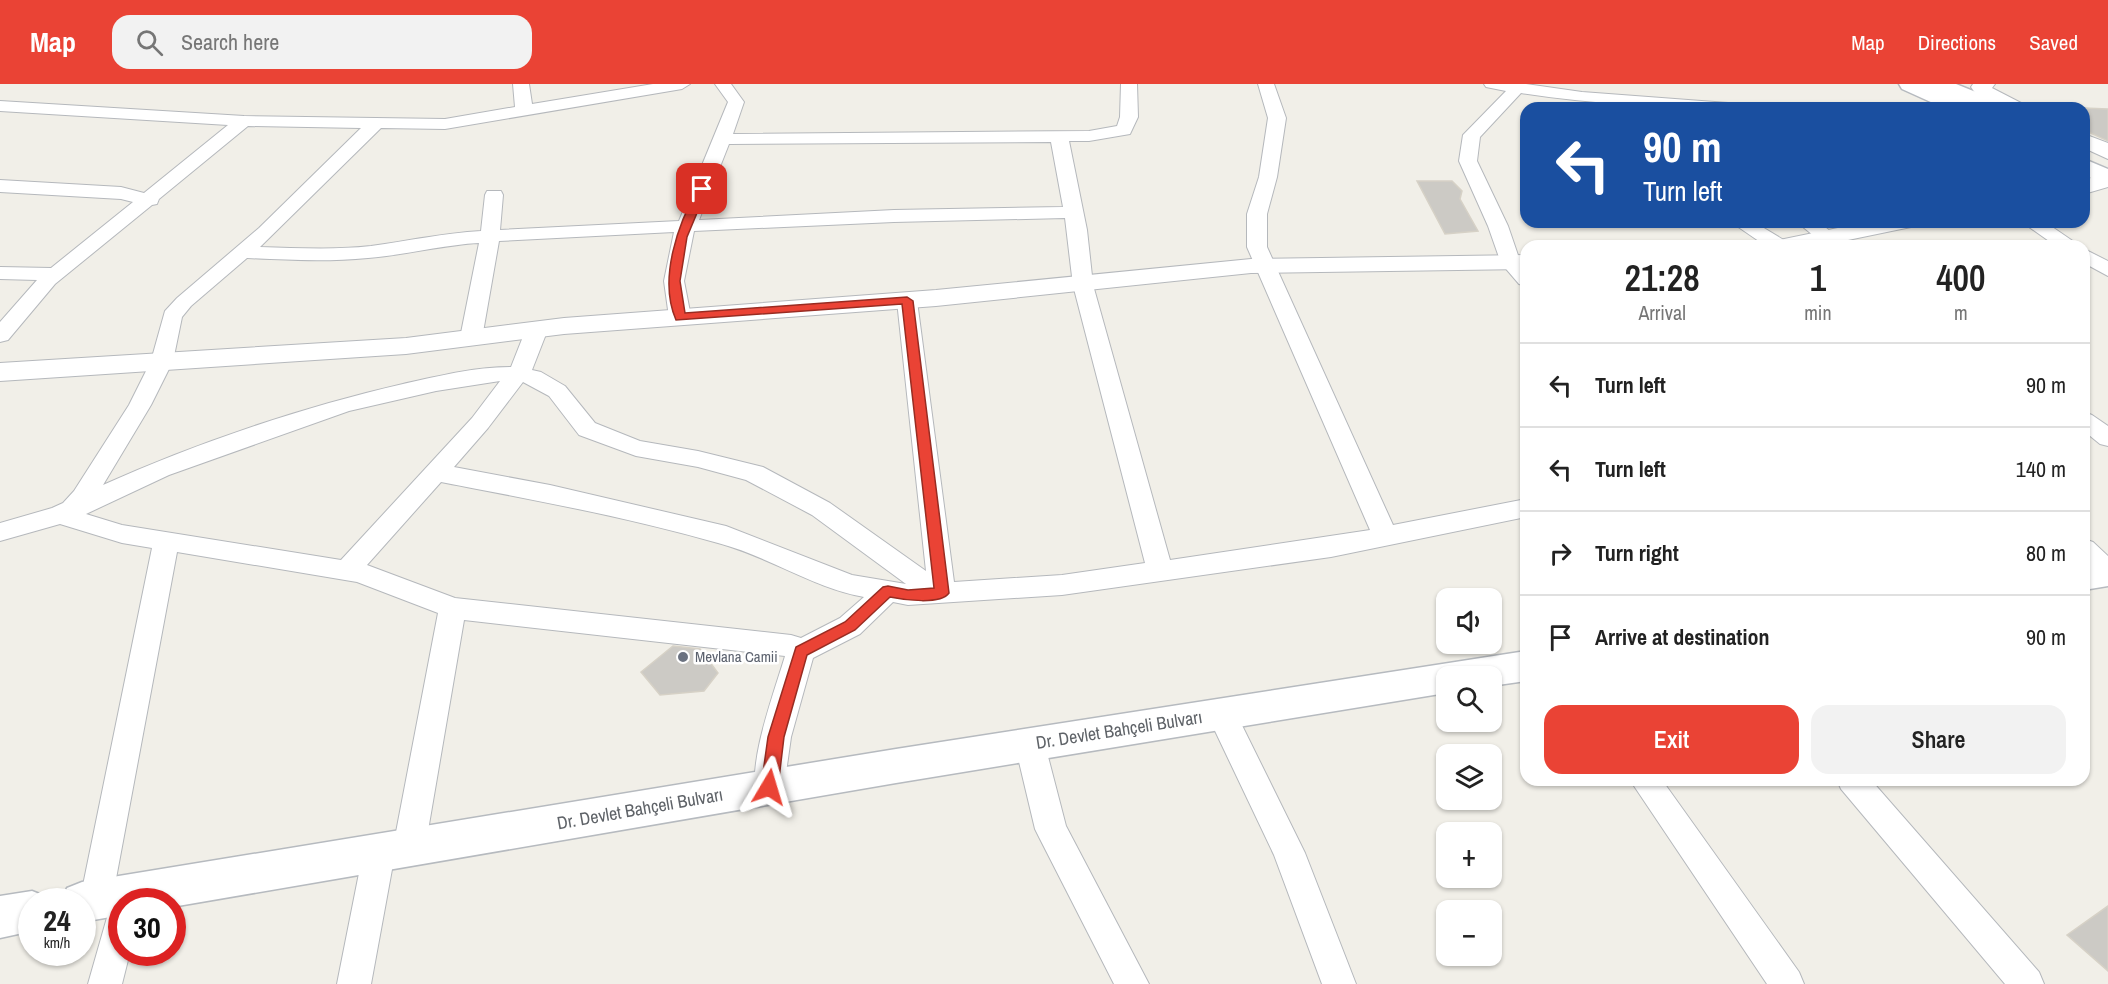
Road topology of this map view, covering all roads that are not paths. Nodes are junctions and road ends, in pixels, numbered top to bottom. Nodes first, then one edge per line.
1 (521, 84) edge
2 (682, 84) edge
3 (723, 84) edge
4 (1129, 84) edge
5 (1266, 84) edge
6 (1492, 84) edge
7 (1645, 84) edge
8 (1910, 84) edge
9 (1938, 84) edge
10 (1985, 84) edge
11 (1517, 88) junction
12 (1551, 93) junction
13 (1562, 102) edge
14 (1633, 102) edge
15 (1665, 102) edge
16 (1948, 102) edge
17 (1981, 102) edge
18 (2004, 102) edge
19 (0, 106) edge
20 (524, 112) junction
21 (244, 122) junction
22 (375, 124) junction
23 (1059, 136) junction
24 (723, 139) junction
25 (2090, 143) edge
26 (2090, 150) edge
27 (2108, 152) edge
28 (2108, 159) edge
29 (2090, 169) edge
30 (2108, 179) edge
31 (2090, 185) edge
32 (0, 186) edge
33 (494, 195) dead end
34 (150, 200) junction
35 (1073, 212) junction
36 (687, 226) junction
37 (1751, 228) edge
38 (1814, 228) edge
39 (1882, 228) edge
40 (2042, 228) edge
41 (490, 237) junction
42 (1772, 240) edge
43 (1830, 240) edge
44 (1839, 240) edge
45 (2060, 240) edge
46 (242, 252) junction
47 (2090, 259) edge
48 (1267, 266) junction
49 (1520, 266) edge
50 (1520, 268) edge
51 (2108, 270) edge
52 (0, 273) edge
53 (55, 274) junction
54 (1083, 285) junction
55 (907, 301) junction
56 (680, 317) junction
57 (537, 329) junction
58 (0, 335) edge
59 (471, 338) junction
60 (162, 361) junction
61 (0, 372) edge
62 (517, 374) junction
63 (2090, 424) edge
64 (2108, 438) edge
65 (435, 472) junction
66 (1520, 509) edge
67 (60, 515) junction
68 (0, 532) edge
69 (1385, 536) junction
70 (166, 540) junction
71 (2090, 555) edge
72 (347, 570) junction
73 (1160, 571) junction
74 (2108, 572) edge
75 (2090, 576) edge
76 (888, 591) junction
77 (942, 593) junction
78 (453, 608) junction
79 (801, 651) junction
80 (1520, 667) edge
81 (1502, 669) edge
82 (1436, 680) edge
83 (1222, 714) junction
84 (1030, 744) junction
85 (1649, 786) edge
86 (1857, 786) edge
87 (769, 787) junction
88 (394, 850) junction
89 (113, 888) edge
90 (186, 889) edge
91 (18, 914) edge
92 (0, 917) edge
93 (108, 944) edge
94 (105, 984) edge
95 (354, 984) edge
96 (1132, 984) edge
97 (1339, 984) edge
98 (1787, 984) edge
99 (2026, 984) edge

1 - 20 street
2 - 20 street
3 - 24 street
4 - 23 street
5 - 48 street
6 - 11 street
7 - 15 street
8 - 16 main road
9 - 17 main road
10 - 18 street
11 - 12 street
11 - 49 street
12 - 13 street
12 - 14 street
19 - 21 street
20 - 22 street
21 - 22 street
21 - 34 street
22 - 46 street
23 - 24 street
23 - 35 street
24 - 36 street
25 - 27 street
26 - 28 main road
29 - 30 main road
30 - 31 street
32 - 34 street
33 - 41 street
34 - 53 street
35 - 36 street
35 - 54 street
36 - 41 street
36 - 56 street
37 - 42 street
38 - 43 street
39 - 44 street
40 - 45 street
41 - 46 street
41 - 59 street
46 - 60 street
47 - 51 street
48 - 50 street
48 - 54 street
48 - 69 street
52 - 53 street
53 - 58 street
54 - 55 street
54 - 73 street
55 - 56 street
55 - 77 street
56 - 57 street
57 - 59 street
57 - 62 street
59 - 60 street
60 - 61 street
60 - 67 street
62 - 65 street
62 - 67 street
62 - 77 street
63 - 64 street
65 - 72 street
65 - 76 street
66 - 69 street
67 - 68 street
67 - 70 street
69 - 73 street
70 - 72 street
70 - 89 street
71 - 74 street
72 - 78 street
73 - 77 street
74 - 75 main road
76 - 77 street
76 - 79 street
78 - 79 street
78 - 88 street
79 - 87 street
80 - 81 main road
82 - 83 main road, Dr. Devlet Bahçeli Bulvarı
83 - 84 main road, Dr. Devlet Bahçeli Bulvarı
83 - 97 street
84 - 87 main road, Dr. Devlet Bahçeli Bulvarı
84 - 96 street
85 - 98 street
86 - 99 street
87 - 88 main road, Dr. Devlet Bahçeli Bulvarı
88 - 90 main road, Dr. Devlet Bahçeli Bulvarı
88 - 95 street
91 - 92 main road
93 - 94 street

